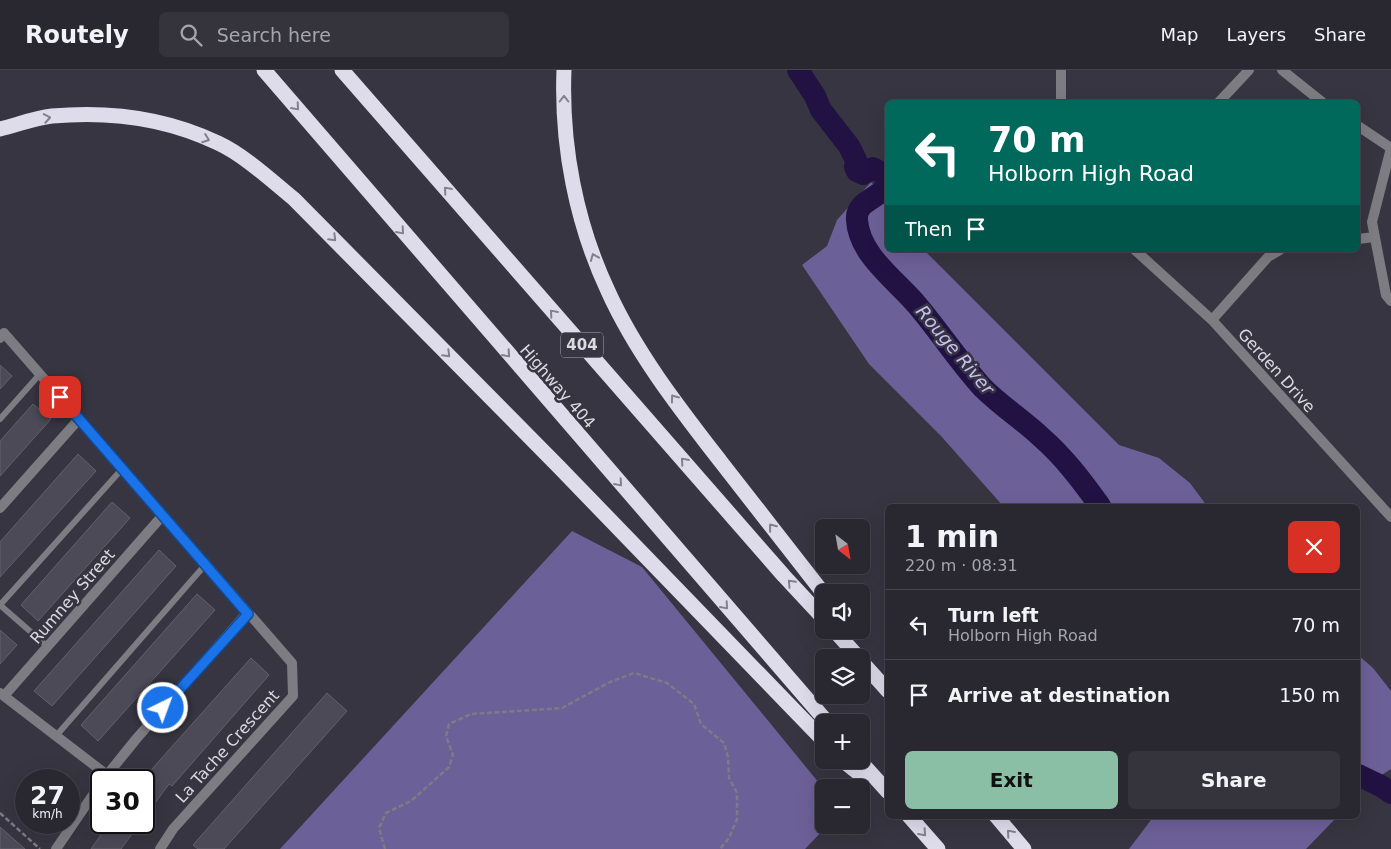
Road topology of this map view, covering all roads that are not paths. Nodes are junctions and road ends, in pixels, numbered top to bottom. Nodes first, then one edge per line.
1 (264, 70) edge
2 (342, 70) edge
3 (564, 70) edge
4 (1061, 70) edge
5 (1249, 70) edge
6 (1282, 70) edge
7 (1061, 100) edge
8 (1221, 100) edge
9 (1320, 100) edge
10 (1360, 127) edge
11 (0, 129) edge
12 (1391, 148) edge
13 (1374, 237) junction
14 (1360, 239) edge
15 (1137, 252) edge
16 (1276, 252) edge
17 (1391, 301) edge
18 (1212, 320) junction
19 (2, 336) edge
20 (40, 374) junction
21 (0, 419) edge
22 (79, 419) junction
23 (122, 469) junction
24 (0, 508) edge
25 (163, 515) junction
26 (1391, 517) edge
27 (204, 565) junction
28 (816, 584) edge
29 (0, 605) edge
30 (815, 609) edge
31 (248, 614) junction
32 (47, 646) junction
33 (870, 671) edge
34 (885, 688) edge
35 (2, 695) edge
36 (820, 714) edge
37 (815, 732) edge
38 (56, 736) junction
39 (93, 769) edge
40 (112, 769) edge
41 (853, 769) edge
42 (867, 769) edge
43 (874, 777) junction
44 (885, 789) edge
45 (90, 799) edge
46 (912, 819) edge
47 (999, 819) edge
48 (56, 849) edge
49 (160, 849) edge
50 (938, 849) edge
51 (1024, 849) edge

1 -> 36 highway, Highway 404
30 -> 2 highway, 404
28 -> 3 highway
4 - 7 street
5 - 8 street
6 - 9 street
10 - 12 street
11 -> 37 highway
12 - 13 street
13 - 14 street
13 - 17 street
15 - 18 street, Gerden Drive
16 - 18 street
18 - 26 street, Gerden Drive
19 - 20 street, La Tache Crescent
20 - 21 lane
20 - 22 street, La Tache Crescent
22 - 23 street, La Tache Crescent
22 - 24 street
23 - 25 street, La Tache Crescent
23 - 29 lane
25 - 27 street, La Tache Crescent
25 - 32 street, Rumney Street
27 - 31 street, La Tache Crescent
27 - 38 lane
29 - 32 lane
31 - 40 street
31 - 49 street, La Tache Crescent
32 - 35 street, Rumney Street
33 - 34 highway
35 - 38 street
38 - 39 street
41 - 43 highway
42 - 43 highway
43 - 44 highway
45 - 48 street
46 -> 50 highway
51 -> 47 highway

